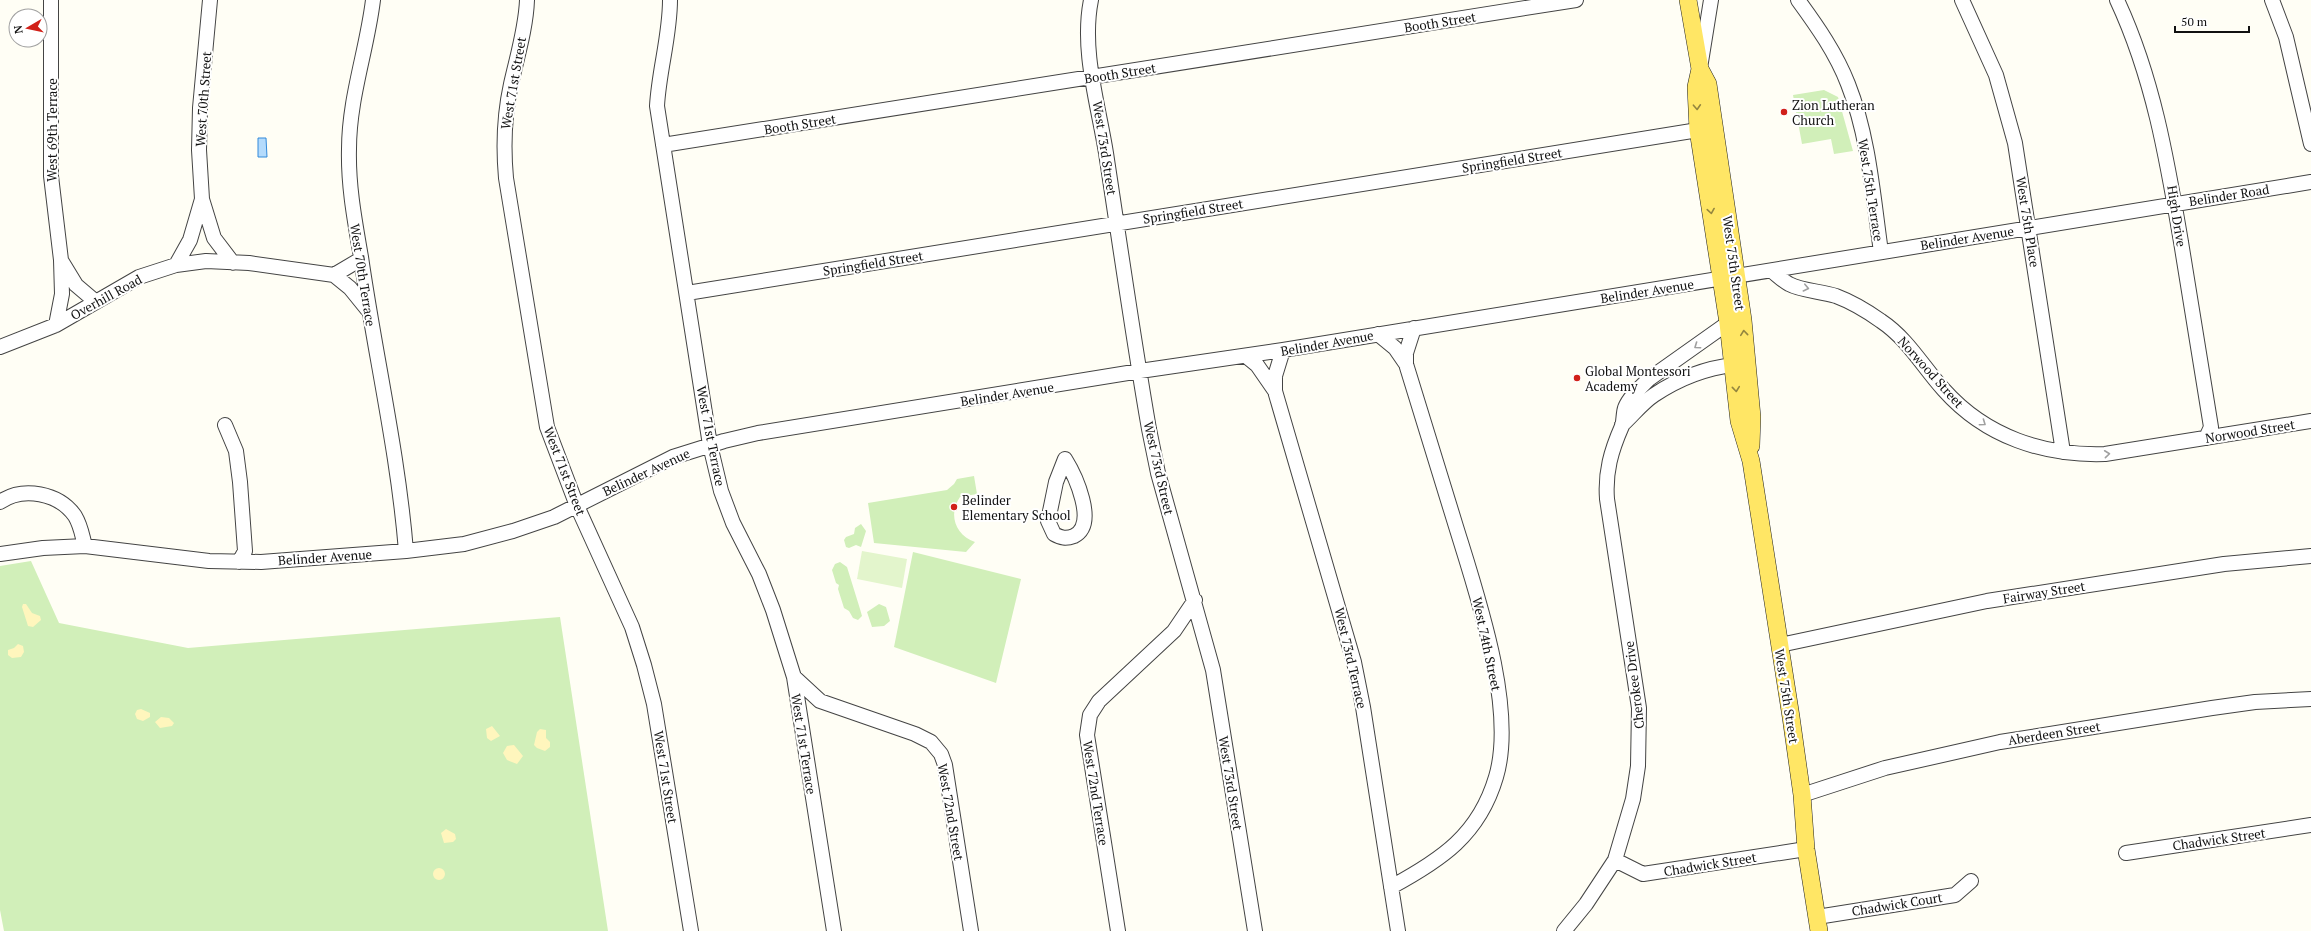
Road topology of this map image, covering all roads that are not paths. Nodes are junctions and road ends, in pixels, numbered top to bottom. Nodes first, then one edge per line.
1 (51, 0) edge
2 (210, 0) edge
3 (373, 0) edge
4 (527, 0) edge
5 (670, 0) edge
6 (1091, 0) edge
7 (1576, 0) edge
8 (1688, 0) edge
9 (1711, 0) edge
10 (1798, 0) edge
11 (1962, 0) edge
12 (2117, 0) edge
13 (2272, 0) edge
14 (1542, 3) edge
15 (1700, 69) junction
16 (1093, 76) junction
17 (1698, 130) junction
18 (2311, 144) edge
19 (663, 145) junction
20 (2311, 182) edge
21 (202, 199) junction
22 (2175, 204) junction
23 (1117, 224) junction
24 (2029, 228) junction
25 (1881, 252) junction
26 (361, 259) junction
27 (61, 260) junction
28 (234, 262) junction
29 (176, 265) junction
30 (1772, 271) junction
31 (334, 275) junction
32 (1729, 278) junction
33 (687, 293) junction
34 (96, 302) junction
35 (368, 309) junction
36 (1728, 323) junction
37 (56, 325) junction
38 (1414, 328) junction
39 (1378, 334) junction
40 (0, 347) edge
41 (1284, 350) junction
42 (1246, 356) junction
43 (1406, 364) junction
44 (1734, 365) junction
45 (1140, 371) junction
46 (1275, 391) junction
47 (2311, 421) edge
48 (224, 425) dead end
49 (1622, 425) junction
50 (2206, 438) junction
51 (710, 445) junction
52 (2064, 452) junction
53 (1065, 459) joint
54 (1750, 461) junction
55 (0, 502) edge
56 (577, 506) junction
57 (85, 546) junction
58 (406, 551) junction
59 (0, 554) edge
60 (2311, 556) edge
61 (239, 562) junction
62 (1195, 600) junction
63 (1780, 645) junction
64 (794, 678) junction
65 (2311, 698) edge
66 (820, 700) junction
67 (800, 715) junction
68 (1802, 795) junction
69 (2311, 825) edge
70 (1806, 849) junction
71 (2126, 852) dead end
72 (1615, 860) junction
73 (1971, 881) dead end
74 (1391, 887) junction
75 (1818, 924) edge
76 (691, 931) edge
77 (834, 931) edge
78 (971, 931) edge
79 (1118, 931) edge
80 (1255, 931) edge
81 (1398, 931) edge
82 (1564, 931) edge

1 - 27 street, West 69th Terrace
2 - 21 street, West 70th Street
3 - 26 street, West 70th Terrace
4 - 56 street, West 71st Street
5 - 19 street, West 71st Terrace
6 - 16 street, West 73rd Street
7 - 14 street, Booth Street
8 - 15 main road, West 75th Street
9 - 15 street
10 - 25 street, West 75th Terrace
11 - 24 street, West 75th Place
12 - 22 street, High Drive
13 - 18 street
14 - 16 street, Booth Street
15 -> 17 main road, West 75th Street
15 - 32 main road, West 75th Street
16 - 19 street, Booth Street
16 - 23 street, West 73rd Street
17 - 23 street, Springfield Street
17 -> 32 main road, West 75th Street
19 - 33 street, West 71st Terrace
20 - 22 street, Belinder Road
21 - 28 street, West 70th Street
21 - 29 street, West 70th Street
22 - 24 street, Belinder Road
22 - 50 street, High Drive
23 - 33 street, Springfield Street
23 - 45 street, West 73rd Street
24 - 25 street, Belinder Avenue
24 - 52 street, West 75th Place
25 - 30 street, Belinder Avenue
26 - 31 street
26 - 35 street, West 70th Terrace
27 - 34 street, West 69th Terrace
27 - 37 street, West 69th Terrace
28 - 29 street, Overhill Road
28 - 31 street, Overhill Road
29 - 34 street, Overhill Road
30 - 32 street, Belinder Avenue
30 -> 52 street, Norwood Street
31 - 35 street
32 - 36 main road, West 75th Street
32 - 38 street, Belinder Avenue
54 -> 32 main road, West 75th Street
33 - 51 street, West 71st Terrace
34 - 37 street, Overhill Road
35 - 58 street, West 70th Terrace
36 - 44 main road, West 75th Street
36 -> 49 street, Cherokee Drive
37 - 40 street, Overhill Road
38 - 39 street, Belinder Avenue
38 - 43 street, West 74th Street
39 - 41 street, Belinder Avenue
39 - 43 street, West 74th Street
41 - 42 street, Belinder Avenue
41 - 46 street, West 73rd Terrace
42 - 45 street, Belinder Avenue
42 - 46 street, West 73rd Terrace
43 - 74 street, West 74th Street
44 - 49 street, Cherokee Drive
44 -> 54 main road, West 75th Street
45 - 51 street, Belinder Avenue
45 - 62 street, West 73rd Street
46 - 74 street, West 73rd Terrace
47 - 50 street, Norwood Street
48 - 61 street
49 - 72 street, Cherokee Drive
52 -> 50 street, Norwood Street
51 - 56 street, Belinder Avenue
51 - 64 street, West 71st Terrace
53 - 53 street
54 - 63 main road, West 75th Street
55 - 57 street
56 - 58 street, Belinder Avenue
56 - 76 street, West 71st Street
57 - 59 street, Belinder Avenue
57 - 61 street, Belinder Avenue
58 - 61 street, Belinder Avenue
60 - 63 street, Fairway Street
62 - 79 street, West 72nd Terrace
62 - 80 street, West 73rd Street
63 - 68 main road, West 75th Street
64 - 66 street, West 72nd Street
64 - 67 street, West 71st Terrace
65 - 68 street, Aberdeen Street
66 - 67 street
66 - 78 street, West 72nd Street
67 - 77 street, West 71st Terrace
68 - 70 main road, West 75th Street
69 - 71 street, Chadwick Street
70 - 72 street, Chadwick Street
70 - 75 main road, West 75th Street
72 - 82 street, Cherokee Drive
73 - 75 street, Chadwick Court
74 - 81 street, West 73rd Terrace

